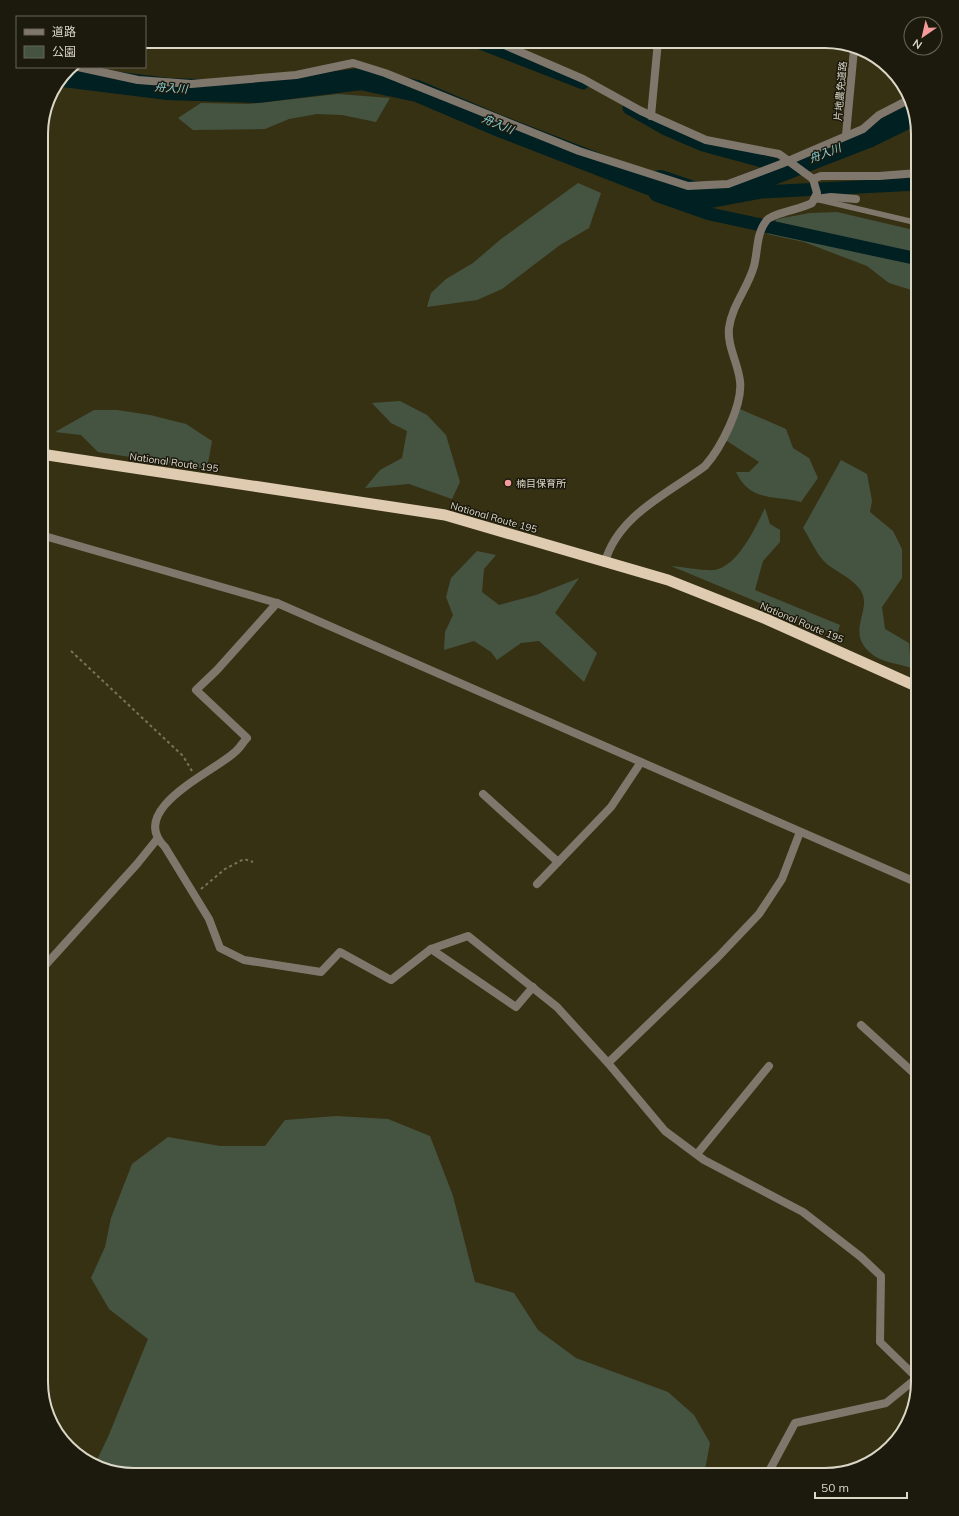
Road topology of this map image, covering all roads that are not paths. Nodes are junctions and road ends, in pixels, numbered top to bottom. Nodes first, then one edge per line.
1 (511, 48) edge
2 (657, 48) edge
3 (854, 54) edge
4 (83, 68) edge
5 (904, 103) edge
6 (651, 116) junction
7 (846, 135) junction
8 (793, 163) junction
9 (911, 174) edge
10 (814, 180) junction
11 (816, 196) junction
12 (856, 199) dead end
13 (911, 221) edge
14 (48, 455) edge
15 (48, 537) edge
16 (605, 562) junction
17 (277, 603) junction
18 (911, 684) edge
19 (641, 762) junction
20 (483, 794) dead end
21 (800, 832) junction
22 (158, 838) junction
23 (558, 862) junction
24 (911, 880) edge
25 (537, 884) dead end
26 (431, 949) junction
27 (48, 962) edge
28 (533, 988) junction
29 (861, 1025) dead end
30 (608, 1063) junction
31 (769, 1066) dead end
32 (911, 1071) edge
33 (697, 1154) junction
34 (911, 1371) edge
35 (911, 1382) edge
36 (771, 1468) edge

1 - 6 street
2 - 6 street
3 - 7 street, 片地農免道路
4 - 8 street
5 - 7 street
6 - 8 street
7 - 8 street
8 - 10 street
9 - 10 street
10 - 11 street
11 - 12 street
11 - 13 lane
11 - 16 street
14 - 16 highway, National Route 195
15 - 17 street
16 - 18 highway, National Route 195
17 - 19 street
17 - 22 street
19 - 21 street
19 - 23 street
20 - 23 street
21 - 24 street
21 - 30 street
22 - 26 street
22 - 27 street
23 - 25 street
26 - 28 street
26 - 28 street
28 - 30 street
29 - 32 street
30 - 33 street
31 - 33 street
33 - 34 street
35 - 36 street

